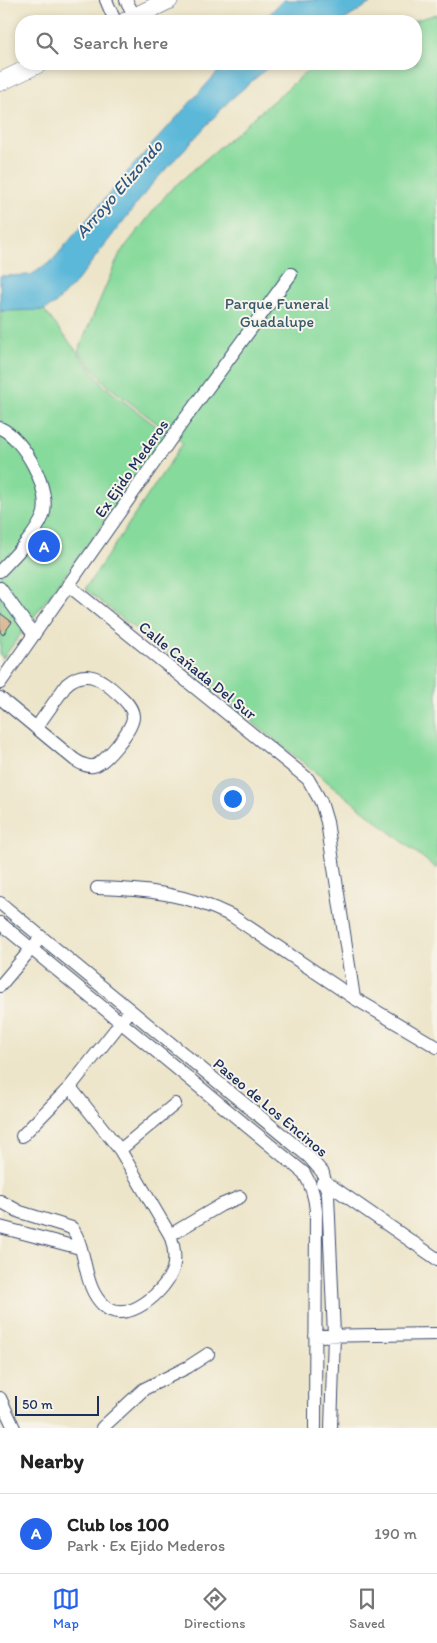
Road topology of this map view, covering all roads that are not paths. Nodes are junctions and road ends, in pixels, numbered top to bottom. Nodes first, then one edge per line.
1 (106, 0) edge
2 (126, 0) edge
3 (169, 0) edge
4 (112, 15) edge
5 (130, 15) edge
6 (139, 15) edge
7 (25, 70) edge
8 (0, 82) edge
9 (291, 274) dead end
10 (0, 428) edge
11 (0, 571) edge
12 (68, 585) junction
13 (0, 588) edge
14 (34, 635) junction
15 (0, 683) edge
16 (0, 698) edge
17 (36, 728) junction
18 (97, 888) dead end
19 (0, 904) edge
20 (0, 923) edge
21 (41, 937) junction
22 (32, 949) junction
23 (0, 986) edge
24 (354, 998) junction
25 (131, 1010) junction
26 (122, 1022) junction
27 (437, 1046) edge
28 (70, 1087) junction
29 (175, 1104) dead end
30 (22, 1136) dead end
31 (120, 1150) junction
32 (310, 1182) junction
33 (326, 1183) junction
34 (240, 1197) dead end
35 (0, 1201) edge
36 (0, 1227) edge
37 (170, 1235) junction
38 (80, 1248) junction
39 (437, 1258) edge
40 (437, 1334) edge
41 (334, 1335) junction
42 (315, 1336) junction
43 (208, 1354) dead end
44 (0, 1398) edge
45 (14, 1428) edge
46 (102, 1428) edge
47 (315, 1428) edge
48 (331, 1428) edge

1 - 4 street
2 - 5 street
3 - 6 street
7 - 8 street
9 - 12 street, Ex Ejido Mederos
10 - 11 street
12 - 14 street, Ex Ejido Mederos
12 - 24 street, Calle Cañada Del Sur
13 - 14 street
14 - 15 street, Ex Ejido Mederos
16 - 17 street
17 - 17 street
18 - 24 street
19 - 21 street, Paseo de Los Encinos
20 - 22 street, Paseo de Los Encinos
21 - 22 street
21 - 25 street, Paseo de Los Encinos
22 - 23 street
22 - 26 street, Paseo de Los Encinos
24 - 27 street
25 - 26 street
25 - 33 street, Paseo de Los Encinos
26 - 28 street
26 - 32 street, Paseo de Los Encinos
28 - 30 street
28 - 31 street
29 - 31 street
31 - 37 street
32 - 33 street
32 - 42 street, Paseo de Los Encinos
33 - 39 street
33 - 41 street, Paseo de Los Encinos
34 - 37 street
35 - 38 street
36 - 38 street
37 - 38 street
40 - 41 street
41 - 42 street
41 - 48 street, Paseo de Los Encinos
42 - 47 street, Paseo de Los Encinos
43 - 46 street
44 - 45 street

